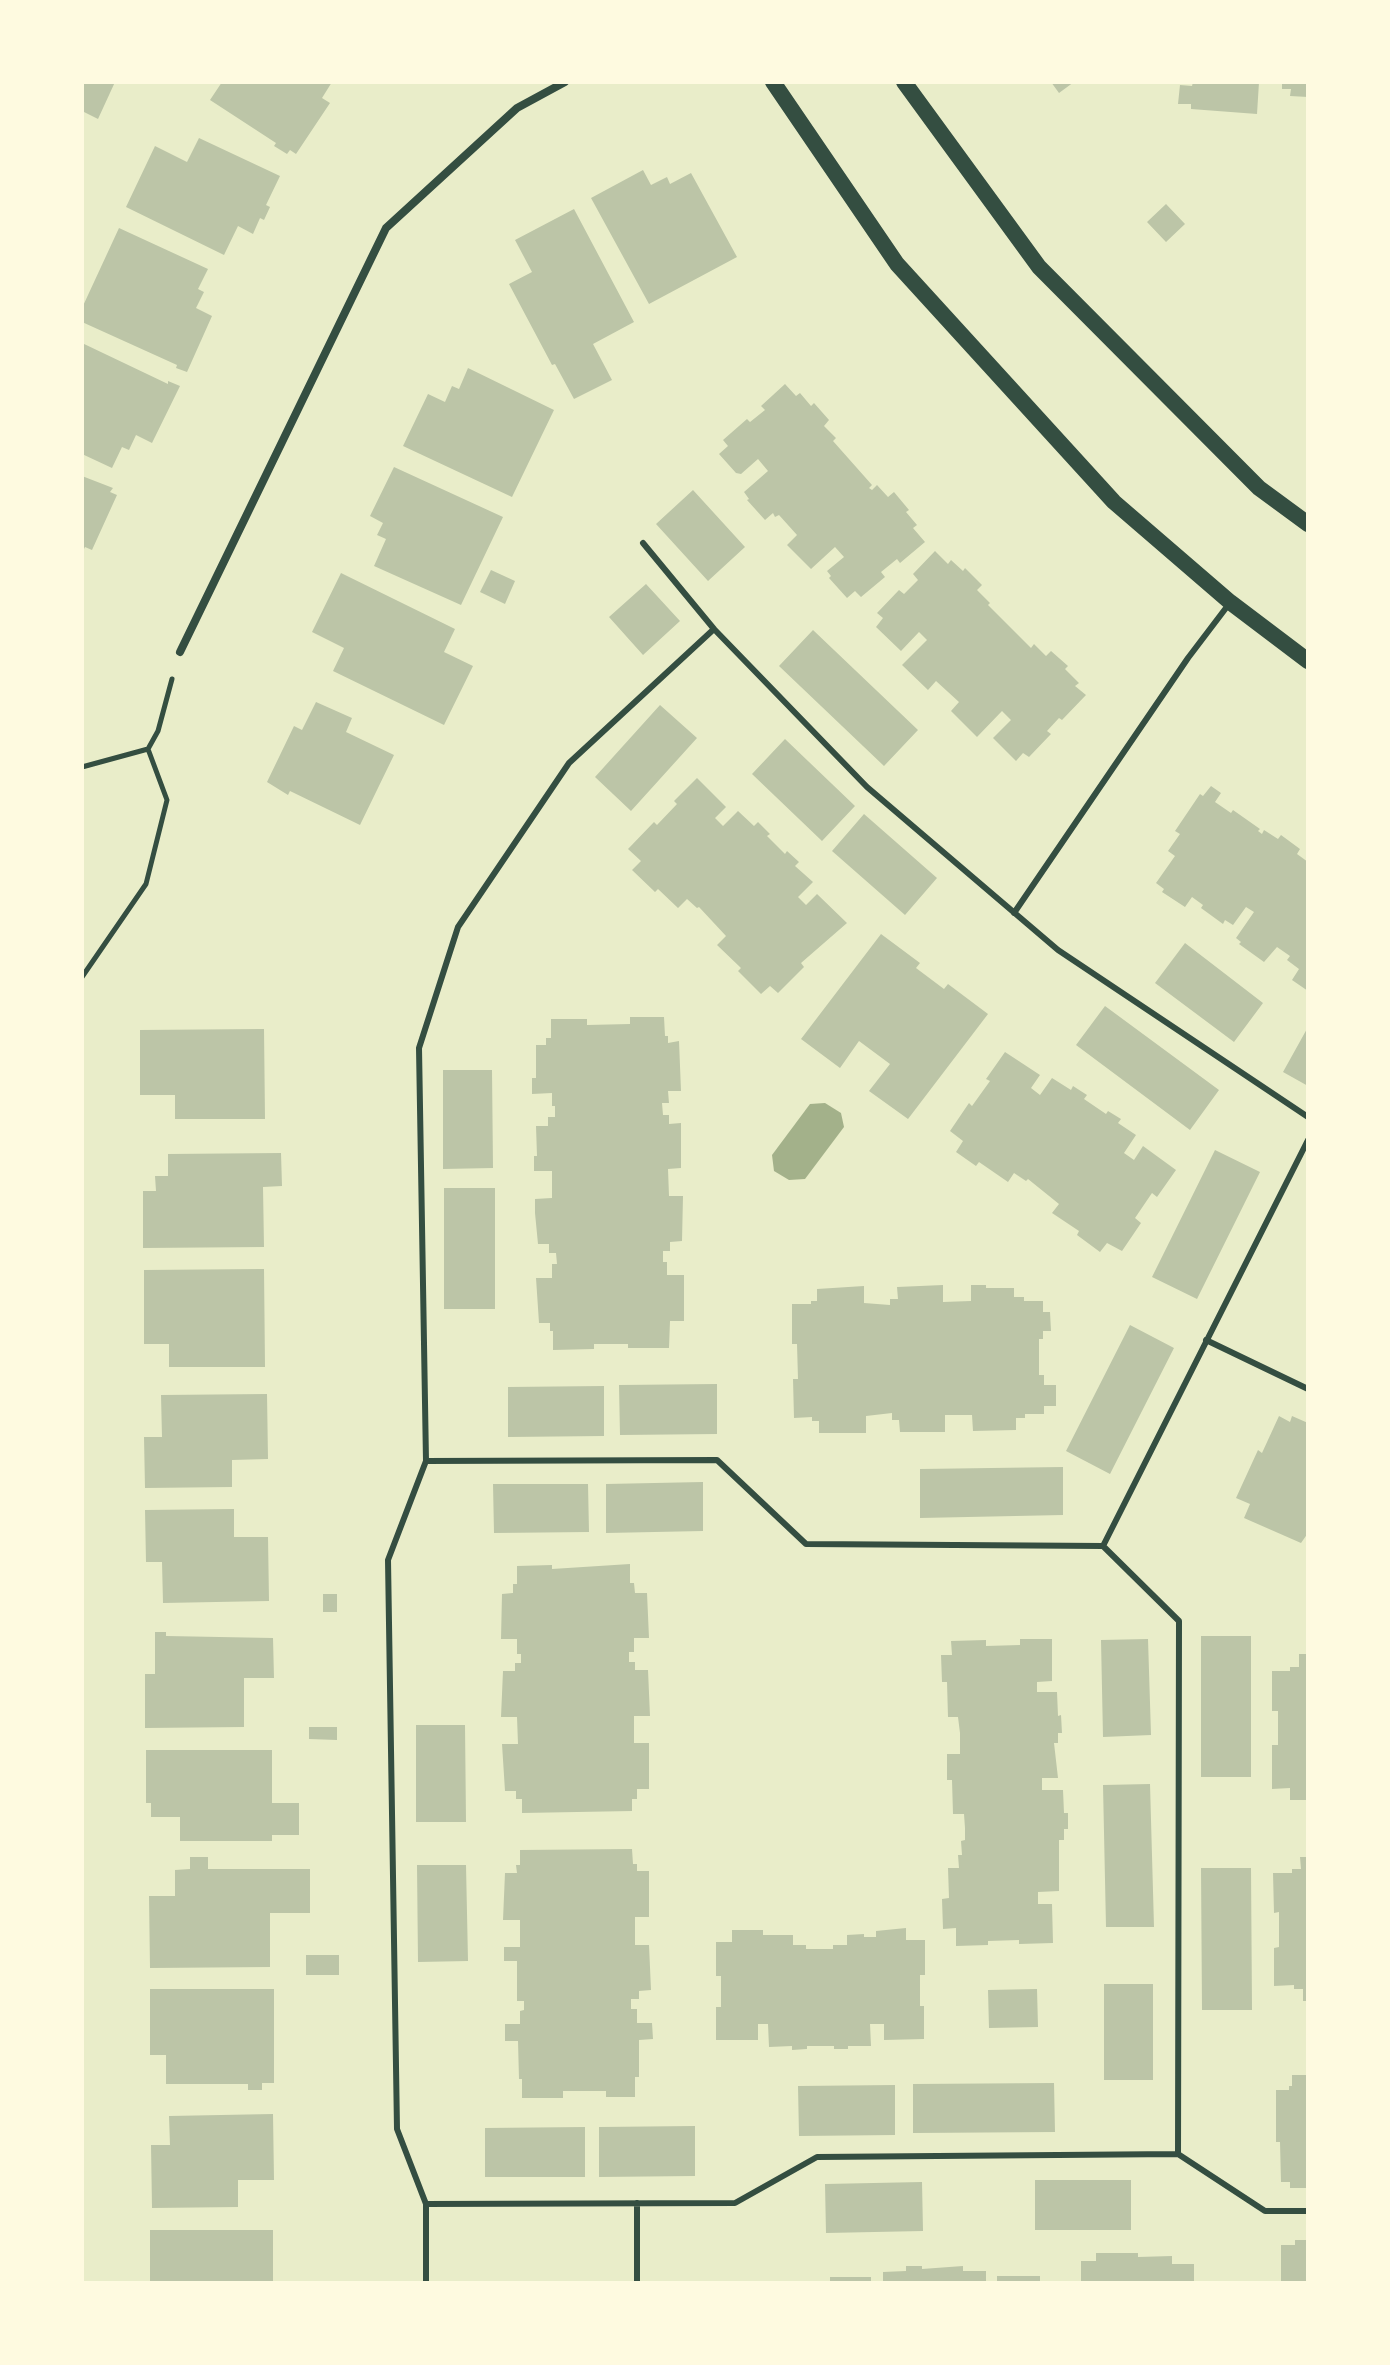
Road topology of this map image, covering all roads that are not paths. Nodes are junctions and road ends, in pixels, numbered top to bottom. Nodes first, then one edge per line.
1 (565, 82) edge
2 (773, 82) edge
3 (904, 82) edge
4 (1308, 524) edge
5 (643, 543) dead end
6 (1230, 602) junction
7 (714, 629) junction
8 (180, 652) road end
9 (1308, 661) edge
10 (1014, 913) junction
11 (1308, 1117) edge
12 (1308, 1140) edge
13 (1206, 1340) junction
14 (1308, 1389) edge
15 (426, 1461) junction
16 (1103, 1546) junction
17 (1178, 2154) junction
18 (637, 2203) junction
19 (426, 2204) junction
20 (1308, 2211) edge
21 (426, 2283) edge
22 (637, 2283) edge

1 - 8 street
2 - 6 main road
3 - 4 main road
5 - 7 lane
6 - 9 main road
6 - 10 lane
7 - 10 lane
7 - 15 lane
10 - 11 lane
12 - 13 lane
13 - 14 lane
13 - 16 lane
15 - 16 lane
15 - 19 lane
16 - 17 lane
17 - 18 lane
17 - 20 lane
18 - 19 lane
18 - 22 lane
19 - 21 lane

